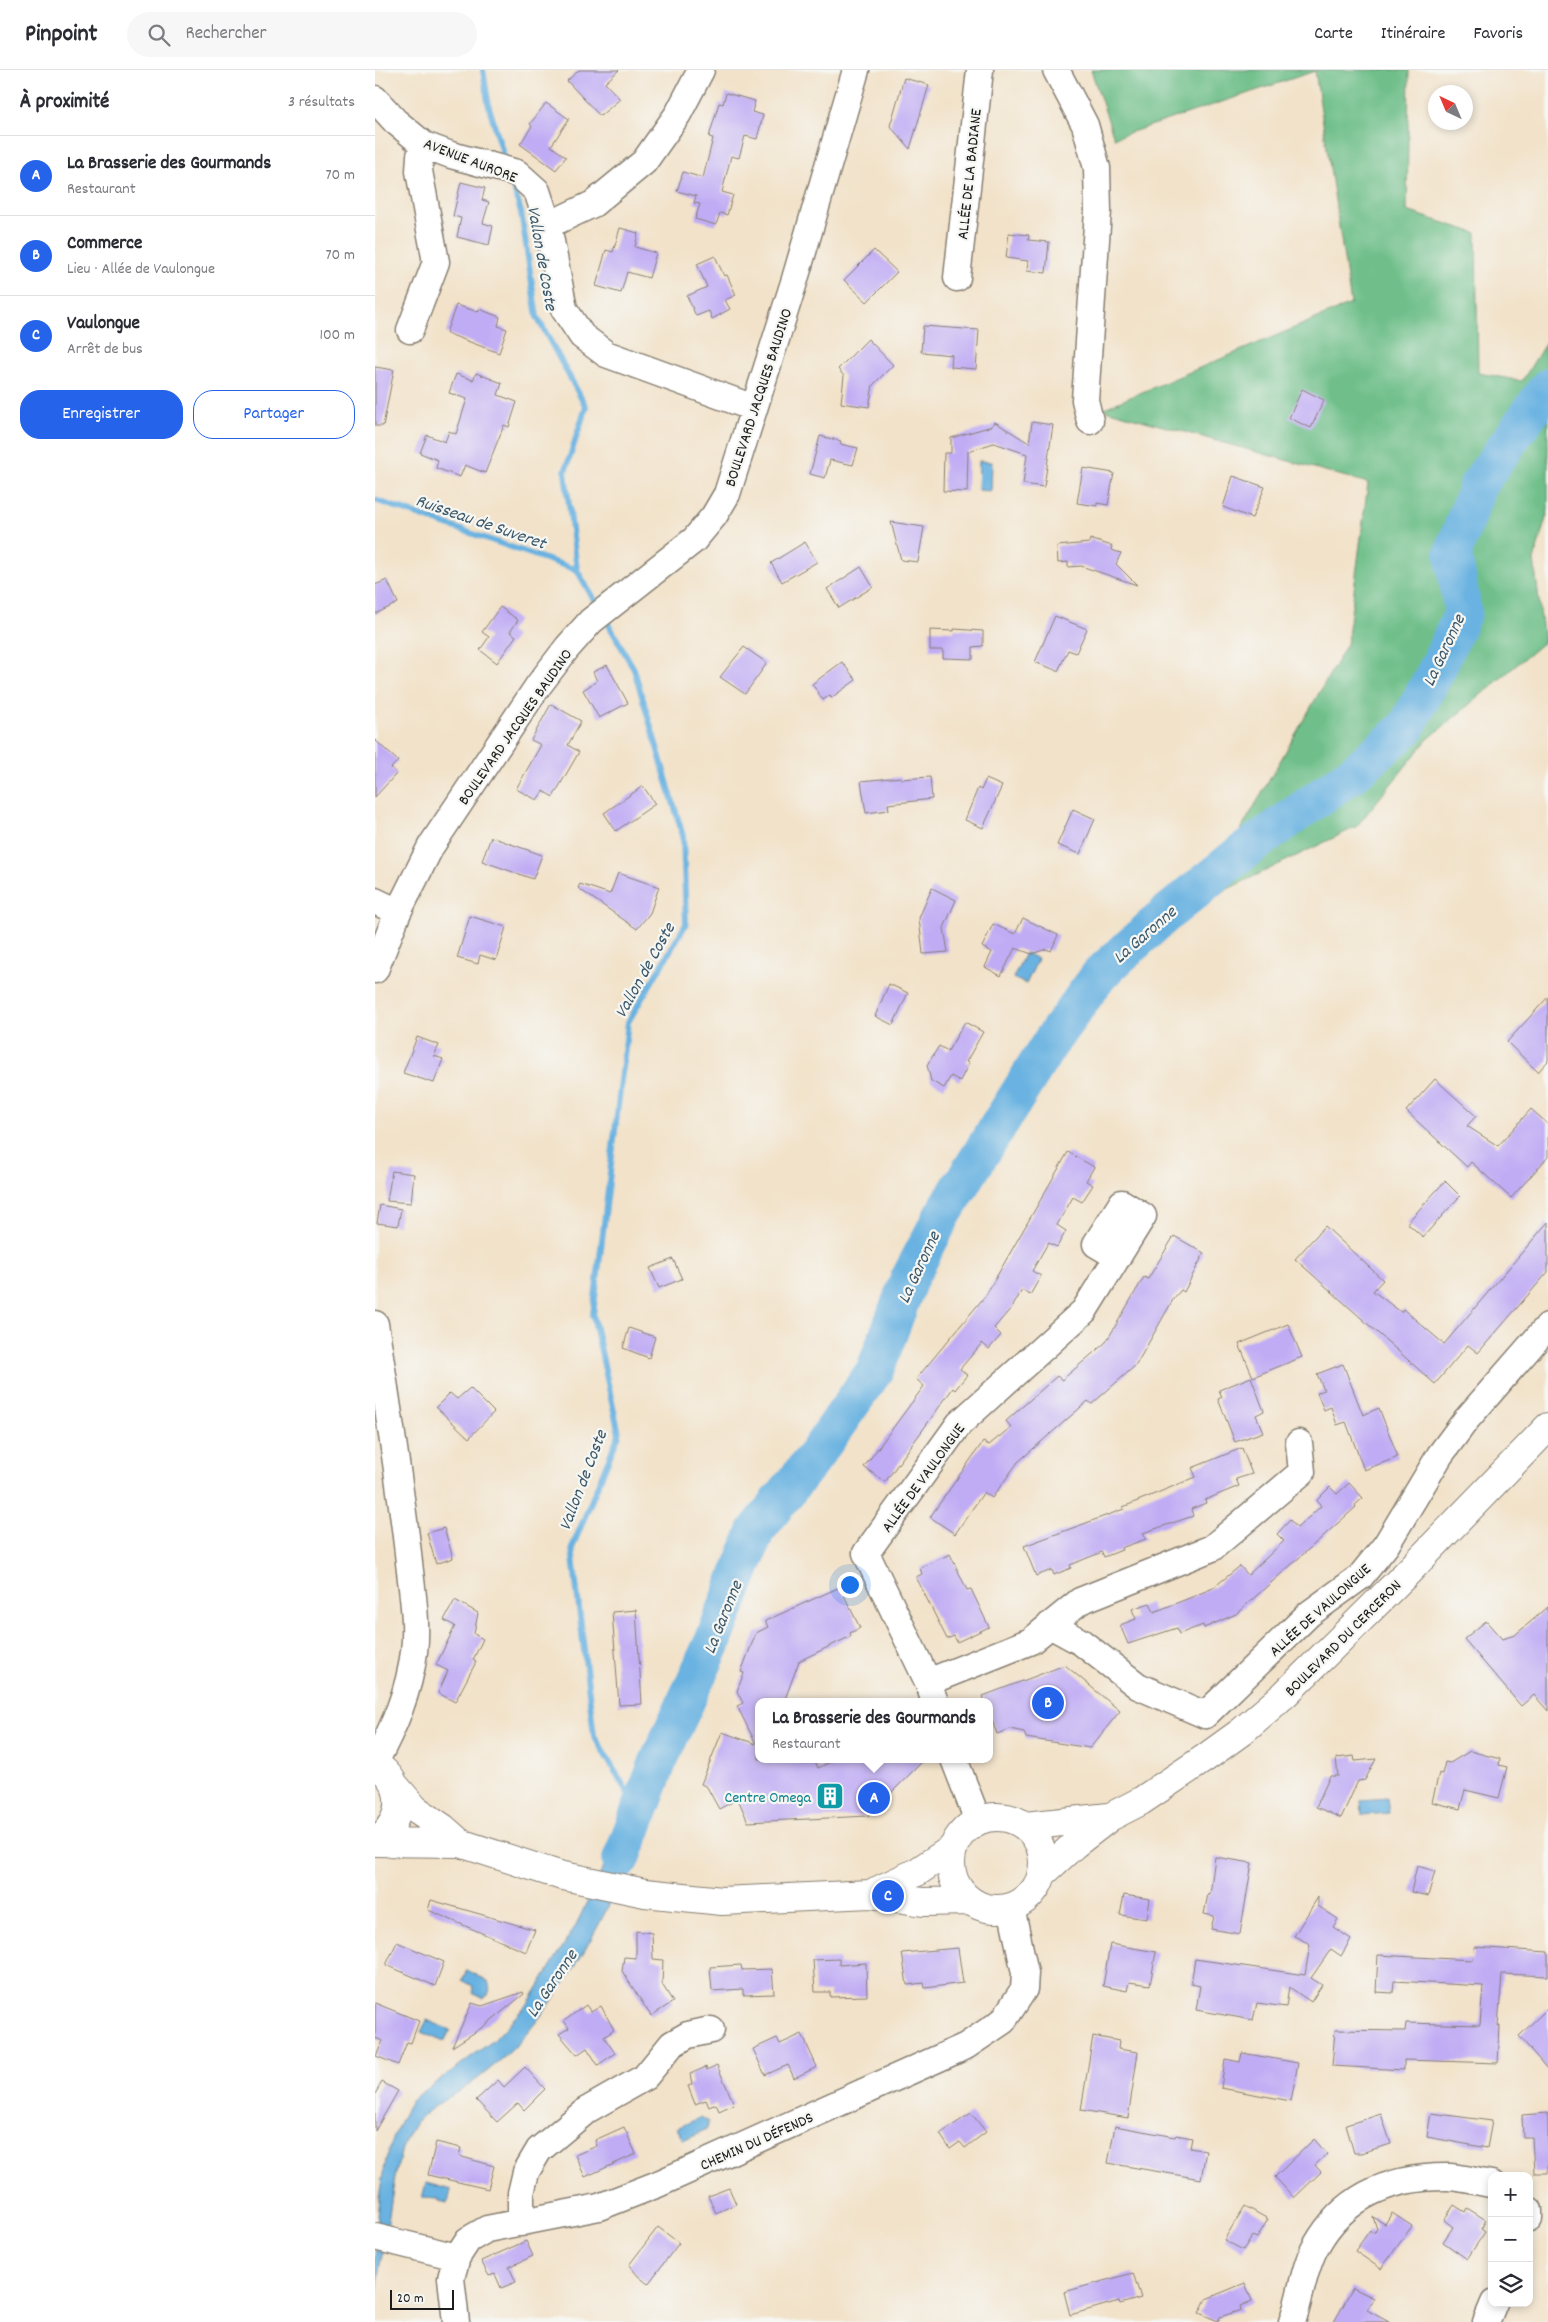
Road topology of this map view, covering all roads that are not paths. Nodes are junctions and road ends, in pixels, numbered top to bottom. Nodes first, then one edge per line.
1 (701, 70) edge
2 (856, 70) edge
3 (980, 70) edge
4 (1056, 70) edge
5 (375, 99) edge
6 (424, 145) junction
7 (547, 221) junction
8 (957, 278) dead end
9 (411, 330) dead end
10 (754, 408) junction
11 (1090, 421) dead end
12 (375, 901) edge
13 (398, 912) junction
14 (375, 970) edge
15 (1118, 1257) dead end
16 (375, 1324) edge
17 (1548, 1326) edge
18 (1548, 1427) edge
19 (1299, 1443) dead end
20 (1050, 1625) junction
21 (931, 1692) edge
22 (375, 1763) edge
23 (956, 1763) edge
24 (396, 1787) junction
25 (1110, 1817) junction
26 (978, 1821) junction
27 (1025, 1826) junction
28 (375, 1842) edge
29 (460, 1843) junction
30 (953, 1848) junction
31 (1041, 1876) junction
32 (870, 1894) junction
33 (971, 1901) junction
34 (1011, 1907) junction
35 (711, 2030) dead end
36 (1488, 2183) edge
37 (521, 2223) junction
38 (382, 2239) edge
39 (457, 2257) junction
40 (1493, 2307) edge
41 (456, 2322) edge
42 (1292, 2322) edge
43 (1487, 2322) edge

1 - 7 street
2 - 10 street, BOULEVARD JACQUES BAUDINO
3 - 8 street, ALLÉE DE LA BADIANE
4 - 11 street
5 - 6 street, AVENUE AURORE
6 - 7 street, AVENUE AURORE
6 - 9 street
7 - 10 street, AVENUE AURORE
10 - 13 street, BOULEVARD JACQUES BAUDINO
12 - 13 street
13 - 14 street, BOULEVARD JACQUES BAUDINO
15 - 21 street, ALLÉE DE VAULONGUE
16 - 22 street
17 - 20 street, ALLÉE DE VAULONGUE
18 - 25 main road, BOULEVARD DU CERCERON
19 - 20 street, ALLÉE DE VAULONGUE
20 - 21 street, ALLÉE DE VAULONGUE
22 - 24 main road
23 - 26 street
24 - 28 main road
24 - 29 main road
25 - 27 main road, BOULEVARD DU CERCERON
25 - 31 main road, BOULEVARD DU CERCERON
26 - 27 main road
26 - 30 main road
27 - 31 main road
28 - 29 main road
29 - 32 main road
30 - 32 main road
30 - 33 main road
31 - 34 main road
32 - 33 main road
33 - 34 main road
34 - 37 street, CHEMIN DU DÉFENDS
35 - 37 street
36 - 42 street
37 - 39 street, CHEMIN DU DÉFENDS
38 - 39 street
39 - 41 street
40 - 43 street

